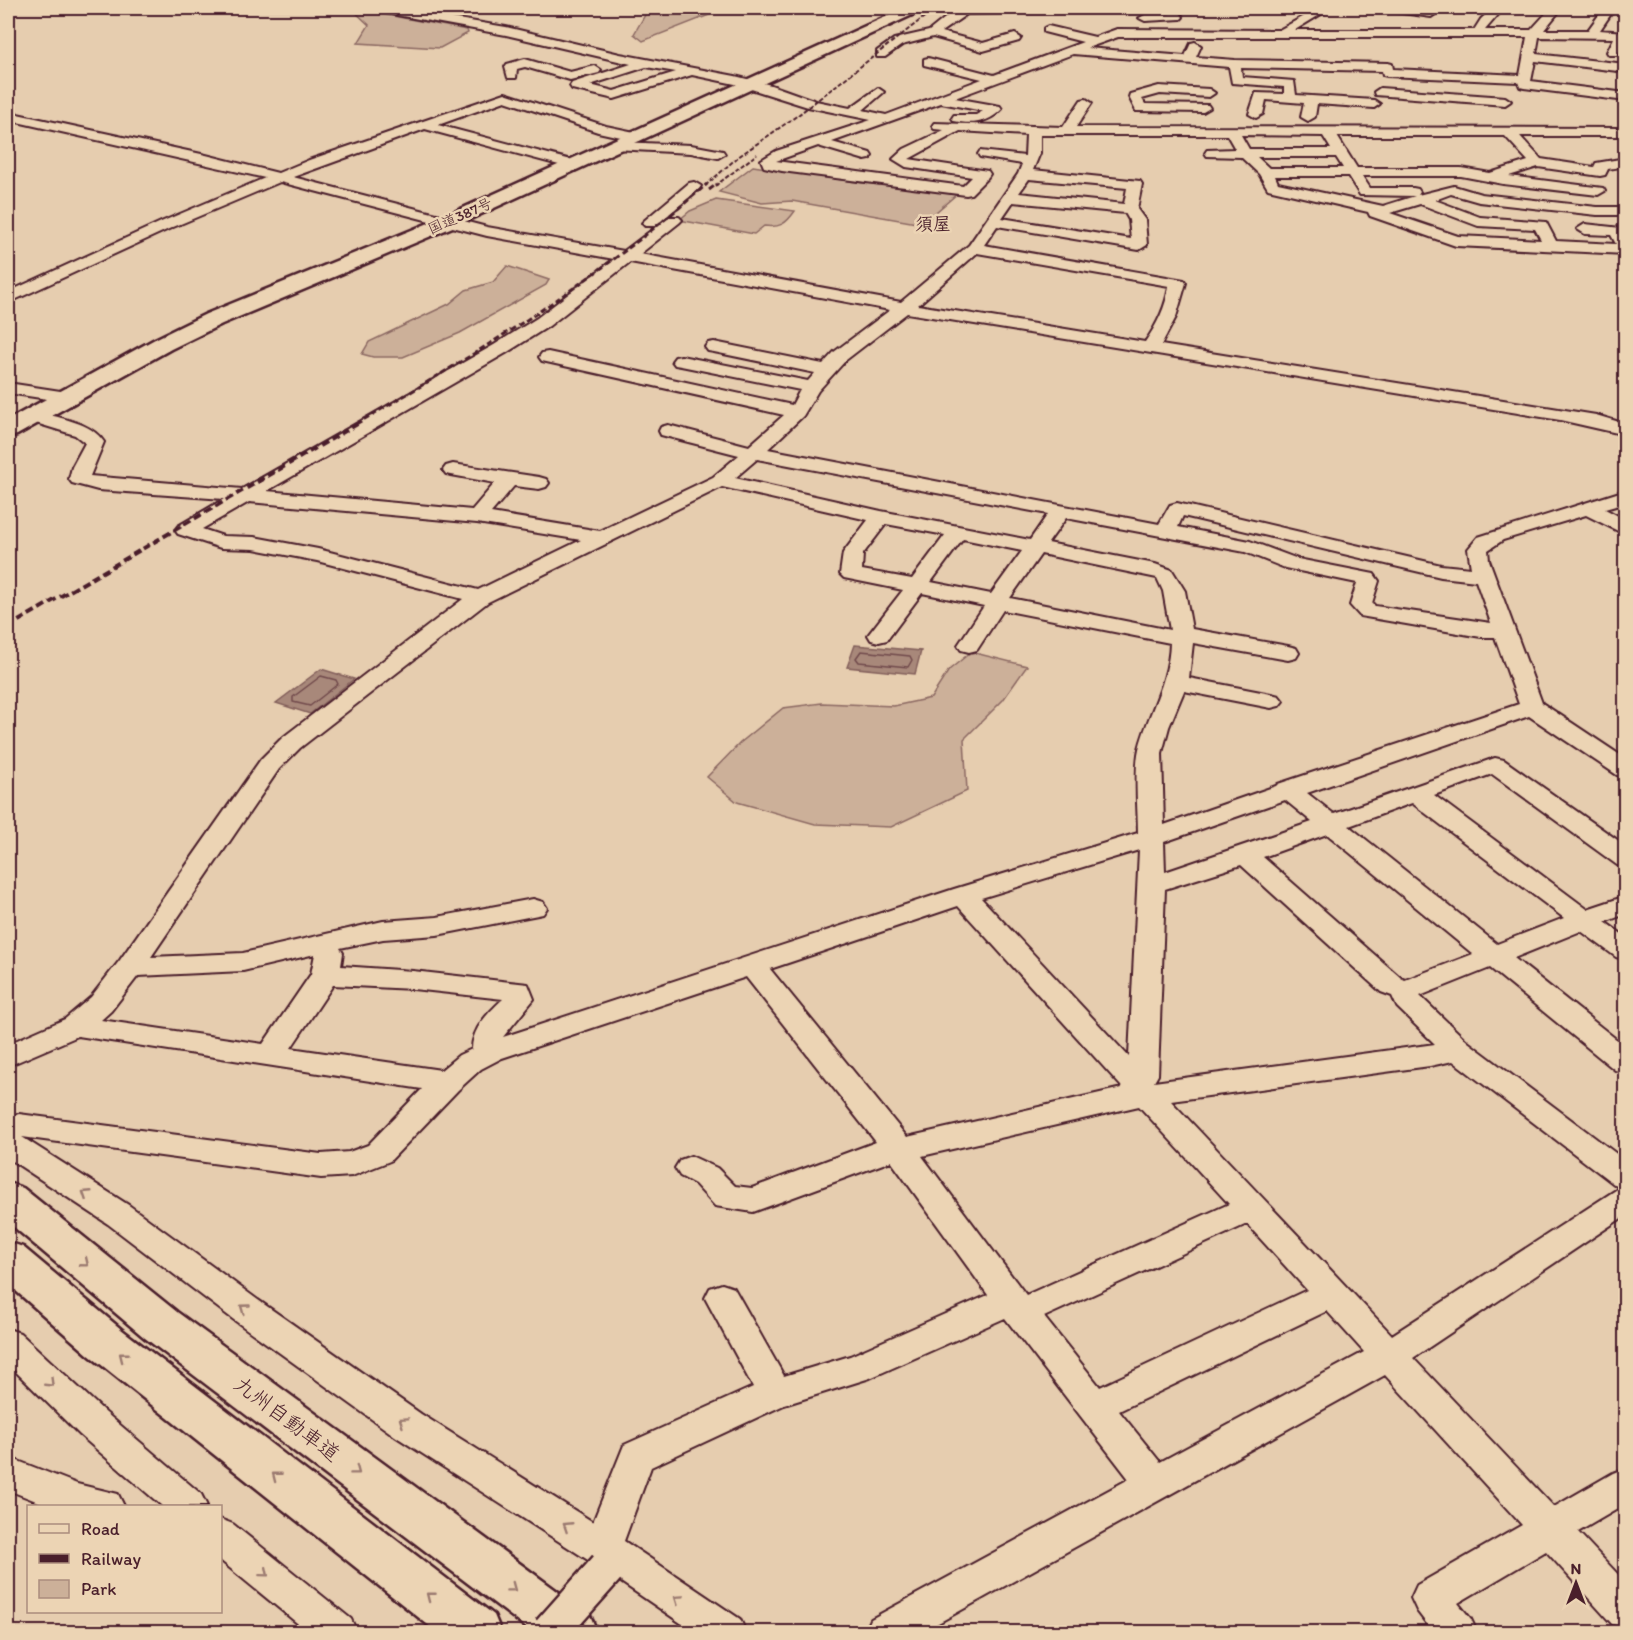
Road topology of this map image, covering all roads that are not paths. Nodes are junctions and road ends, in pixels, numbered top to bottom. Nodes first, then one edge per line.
1 (375, 8) edge
2 (915, 8) edge
3 (1106, 8) edge
4 (1172, 8) edge
5 (1326, 8) edge
6 (1388, 8) edge
7 (1499, 8) edge
8 (1557, 8) edge
9 (1609, 8) edge
10 (967, 9) edge
11 (1434, 10) edge
12 (1626, 11) edge
13 (1135, 19) dead end
14 (1363, 19) dead end
15 (948, 20) junction
16 (1115, 20) edge
17 (970, 26) dead end
18 (1281, 26) junction
19 (1048, 30) dead end
20 (1200, 32) junction
21 (933, 33) junction
22 (1346, 33) junction
23 (1445, 33) junction
24 (1484, 34) junction
25 (1592, 34) junction
26 (1533, 39) junction
27 (1401, 40) junction
28 (1096, 41) junction
29 (1563, 47) dead end
30 (1485, 48) dead end
31 (1071, 50) junction
32 (1275, 50) dead end
33 (1323, 50) dead end
34 (1614, 53) edge
35 (881, 54) dead end
36 (1530, 57) junction
37 (620, 58) junction
38 (1052, 58) junction
39 (1189, 60) junction
40 (928, 62) dead end
41 (645, 63) junction
42 (1004, 64) dead end
43 (1235, 64) junction
44 (1274, 65) junction
45 (1319, 66) junction
46 (1626, 68) edge
47 (1023, 69) junction
48 (1388, 70) junction
49 (690, 72) junction
50 (1433, 74) junction
51 (1530, 74) junction
52 (512, 75) dead end
53 (996, 79) junction
54 (1236, 80) junction
55 (753, 84) junction
56 (878, 92) dead end
57 (1209, 93) junction
58 (1234, 94) junction
59 (1261, 96) junction
60 (1626, 97) edge
61 (1290, 98) junction
62 (1377, 98) junction
63 (941, 100) junction
64 (1311, 100) junction
65 (1505, 101) dead end
66 (1086, 103) dead end
67 (1141, 108) junction
68 (908, 112) junction
69 (851, 113) junction
70 (1256, 114) dead end
71 (8, 116) edge
72 (1611, 118) dead end
73 (888, 119) junction
74 (1626, 119) edge
75 (425, 125) junction
76 (956, 128) junction
77 (1034, 131) junction
78 (1067, 131) junction
79 (1145, 131) junction
80 (1231, 131) junction
81 (1310, 131) junction
82 (1327, 131) junction
83 (1367, 132) junction
84 (1509, 132) junction
85 (1626, 132) edge
86 (639, 137) junction
87 (817, 142) junction
88 (619, 146) junction
89 (1212, 153) dead end
90 (1245, 153) junction
91 (1341, 153) junction
92 (718, 154) dead end
93 (985, 154) dead end
94 (1626, 162) edge
95 (1537, 163) junction
96 (574, 165) junction
97 (1028, 168) junction
98 (1265, 172) junction
99 (1353, 172) junction
100 (1600, 172) junction
101 (822, 173) junction
102 (1626, 174) edge
103 (279, 178) junction
104 (1490, 178) junction
105 (694, 186) dead end
106 (1450, 191) junction
107 (1598, 191) junction
108 (1616, 193) dead end
109 (1011, 197) junction
110 (1420, 199) junction
111 (1079, 204) junction
112 (1130, 208) junction
113 (1381, 210) junction
114 (1597, 211) junction
115 (1626, 211) edge
116 (674, 220) dead end
117 (994, 221) junction
118 (448, 222) junction
119 (1585, 229) dead end
120 (1621, 231) edge
121 (1063, 233) junction
122 (1551, 246) junction
123 (974, 248) junction
124 (1626, 249) edge
125 (618, 256) junction
126 (962, 260) junction
127 (1176, 297) junction
128 (8, 298) edge
129 (901, 308) junction
130 (482, 345) junction
131 (714, 347) dead end
132 (1150, 348) junction
133 (500, 349) junction
134 (524, 355) dead end
135 (548, 357) dead end
136 (681, 361) dead end
137 (819, 378) junction
138 (8, 388) edge
139 (67, 397) junction
140 (797, 412) junction
141 (33, 416) junction
142 (1626, 422) edge
143 (1602, 423) junction
144 (8, 430) edge
145 (1626, 430) edge
146 (668, 431) dead end
147 (752, 452) junction
148 (453, 470) dead end
149 (509, 479) junction
150 (720, 481) junction
151 (539, 483) dead end
152 (952, 489) junction
153 (221, 493) junction
154 (246, 496) junction
155 (1626, 496) edge
156 (1587, 507) junction
157 (1061, 510) junction
158 (477, 517) junction
159 (881, 517) junction
160 (925, 526) junction
161 (1626, 529) edge
162 (1166, 530) junction
163 (958, 532) junction
164 (604, 538) junction
165 (1035, 547) junction
166 (1484, 576) junction
167 (917, 586) junction
168 (480, 597) junction
169 (997, 602) junction
170 (1503, 630) junction
171 (879, 635) dead end
172 (1182, 637) junction
173 (969, 645) dead end
174 (1288, 653) dead end
175 (1176, 683) junction
176 (1271, 701) dead end
177 (1532, 707) junction
178 (1626, 770) edge
179 (1287, 789) junction
180 (1416, 794) junction
181 (1331, 823) junction
182 (1153, 837) junction
183 (1245, 855) junction
184 (1626, 859) edge
185 (1152, 881) junction
186 (963, 895) junction
187 (1626, 904) edge
188 (533, 908) dead end
189 (1584, 920) junction
190 (323, 943) junction
191 (1626, 951) edge
192 (1494, 956) junction
193 (751, 964) junction
194 (130, 967) junction
195 (325, 975) junction
196 (1405, 991) junction
197 (75, 1026) junction
198 (1458, 1049) junction
199 (487, 1053) junction
200 (8, 1056) edge
201 (270, 1056) junction
202 (1626, 1063) edge
203 (447, 1082) junction
204 (1140, 1089) junction
205 (8, 1128) edge
206 (8, 1143) edge
207 (898, 1148) junction
208 (692, 1168) dead end
209 (1626, 1178) edge
210 (1626, 1198) edge
211 (8, 1199) edge
212 (1253, 1207) junction
213 (8, 1259) edge
214 (1332, 1293) junction
215 (722, 1298) dead end
216 (1016, 1306) junction
217 (8, 1343) edge
218 (1390, 1355) junction
219 (775, 1393) junction
220 (1094, 1406) junction
221 (8, 1473) edge
222 (1155, 1484) junction
223 (1626, 1484) edge
224 (84, 1504) edge
225 (187, 1505) edge
226 (1550, 1529) junction
227 (222, 1538) edge
228 (608, 1558) junction
229 (1626, 1611) edge
230 (337, 1632) edge
231 (476, 1632) edge
232 (550, 1632) edge
233 (572, 1632) edge
234 (726, 1632) edge
235 (885, 1632) edge
236 (1457, 1632) edge

1 - 37 street
2 - 10 street
2 - 55 highway, 国道387号
3 - 10 street
4 - 13 street
5 - 18 street
6 - 11 street
7 - 24 street
8 - 26 street
9 - 12 street
9 - 25 street
10 - 15 street
11 - 27 street
14 - 22 street
15 - 17 street
15 - 21 street
16 - 20 street
16 - 28 street
18 - 20 street
18 - 22 street
19 - 28 street
20 - 39 street
21 - 35 street
21 - 38 street
22 - 27 street
23 - 24 street
23 - 27 street
23 - 50 street
24 - 26 street
24 - 30 street
25 - 26 street
25 - 34 street
26 - 29 street
26 - 36 street
27 - 48 street
28 - 31 street
31 - 38 street
31 - 39 street
32 - 44 street
33 - 45 street
36 - 46 street
36 - 51 street
37 - 41 street
37 - 52 street
38 - 47 street
39 - 43 street
40 - 53 street
41 - 49 street
41 - 49 street
42 - 47 street
43 - 44 street
43 - 54 street
44 - 45 street
45 - 48 street
47 - 53 street
48 - 50 street
48 - 62 street
49 - 55 street
50 - 51 street
51 - 60 street
53 - 63 street
54 - 58 street
54 - 61 street
55 - 69 street
55 - 86 highway, 国道387号
56 - 69 street
57 - 58 street
57 - 67 street
57 - 67 street
58 - 59 street
59 - 61 street
59 - 70 street
61 - 64 street
62 - 64 street
62 - 65 street
62 - 83 street
63 - 68 street
63 - 68 street
64 - 81 street
66 - 78 street
67 - 79 street
68 - 73 street
69 - 73 street
71 - 103 street
72 - 74 street
73 - 76 street
73 - 87 street
75 - 86 street
75 - 96 street
75 - 103 street
76 - 77 street
76 - 101 street
77 - 78 street
77 - 97 street
78 - 79 street
79 - 80 street
80 - 81 street
80 - 90 street
81 - 82 street
82 - 83 street
82 - 91 street
83 - 84 street
84 - 85 street
84 - 95 street
86 - 88 highway, 国道387号
87 - 101 street
87 - 101 street
88 - 92 street
88 - 96 highway, 国道387号
89 - 90 street
90 - 91 street
90 - 98 street
91 - 99 street
93 - 97 street
94 - 100 street
95 - 100 street
95 - 104 street
96 - 118 highway, 国道387号
97 - 109 street
97 - 112 street
98 - 99 street
98 - 113 street
99 - 104 street
99 - 106 street
100 - 102 street
103 - 118 street
103 - 128 street
104 - 106 street
104 - 107 street
105 - 125 street
106 - 110 street
106 - 114 street
107 - 108 street
107 - 114 street
109 - 111 street
109 - 117 street
110 - 113 street
110 - 122 street
111 - 112 street
111 - 121 street
112 - 121 street
113 - 122 street
114 - 115 street
116 - 125 street
117 - 121 street
117 - 123 street
118 - 125 street
118 - 139 highway, 国道387号
119 - 120 street
120 - 124 street
122 - 124 street
123 - 126 street
123 - 127 street
125 - 129 street
125 - 130 street
125 - 133 street
126 - 127 street
126 - 129 street
127 - 132 street
129 - 132 street
129 - 137 street
130 - 133 street
130 - 153 street
131 - 137 street
132 - 143 street
133 - 134 street
133 - 154 street
135 - 140 street
136 - 137 street
137 - 140 street
138 - 139 street
139 - 141 highway, 国道387号
140 - 147 street
141 - 144 highway, 国道387号
141 - 153 street
142 - 143 street
143 - 145 street
146 - 147 street
147 - 150 street
147 - 152 street
148 - 149 street
149 - 151 street
149 - 158 street
150 - 159 street
150 - 164 street
152 - 157 street
152 - 160 street
153 - 154 street
154 - 158 street
154 - 168 street
155 - 156 street
156 - 161 street
156 - 166 street
157 - 162 street
157 - 165 street
158 - 164 street
159 - 160 street
159 - 167 street
160 - 163 street
162 - 166 street
162 - 170 street
163 - 165 street
163 - 167 street
164 - 168 street
165 - 169 street
165 - 172 street
166 - 170 street
167 - 169 street
167 - 171 street
168 - 194 street
169 - 172 street
169 - 173 street
170 - 177 street
172 - 174 street
172 - 175 street
175 - 176 street
175 - 182 street
177 - 178 street
177 - 179 street
179 - 181 street
179 - 182 street
180 - 181 street
180 - 184 street
180 - 189 street
181 - 183 street
181 - 192 street
182 - 185 street
182 - 186 street
183 - 185 street
183 - 196 street
185 - 204 street
186 - 193 street
186 - 204 street
187 - 189 street
188 - 190 street
189 - 191 street
189 - 192 street
190 - 194 street
190 - 195 street
192 - 196 street
192 - 202 street
193 - 199 street
193 - 207 street
194 - 197 street
195 - 199 street
195 - 201 street
196 - 198 street
197 - 200 street
197 - 201 street
198 - 204 street
198 - 209 street
199 - 203 street
201 - 203 street
203 - 205 street
204 - 207 street
204 - 212 street
228 -> 206 street
207 - 208 street
207 - 216 street
210 - 218 street
211 -> 233 highway, 九州自動車道
212 - 214 street
212 - 216 street
231 -> 213 highway
214 - 218 street
214 - 220 street
215 - 219 street
216 - 219 street
216 - 220 street
217 -> 225 street
218 - 222 street
218 - 226 street
219 - 228 street
220 - 222 street
221 - 224 street
222 - 235 street
223 - 226 street
226 - 229 street
226 - 236 street
227 -> 230 street
228 - 232 street, bridge
234 -> 228 street

